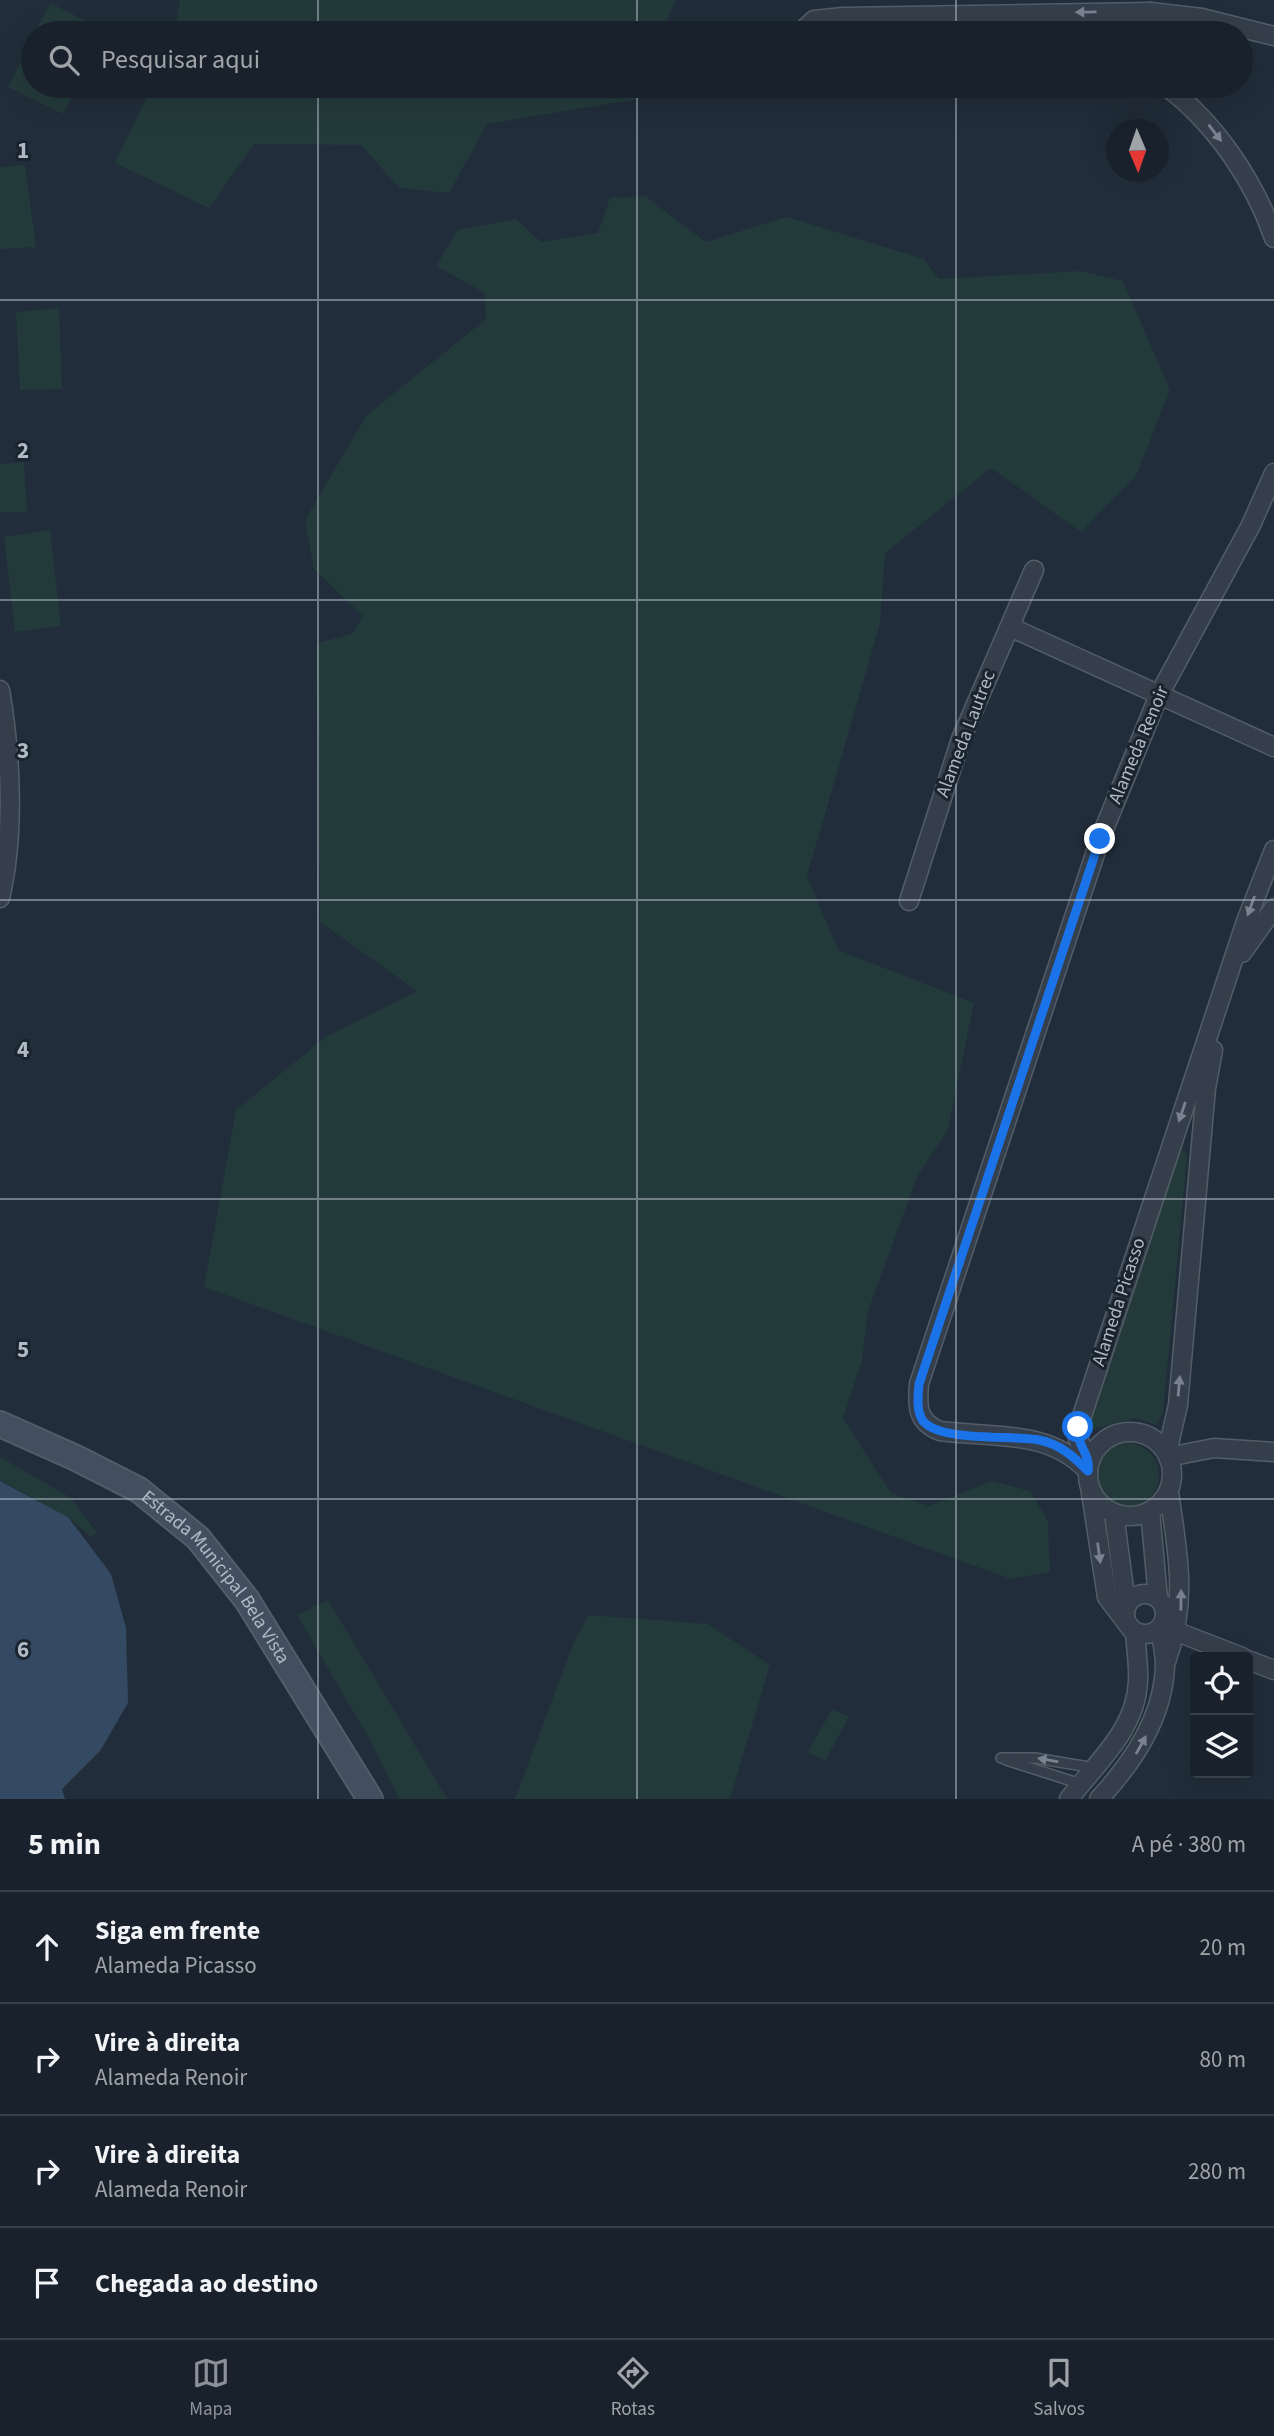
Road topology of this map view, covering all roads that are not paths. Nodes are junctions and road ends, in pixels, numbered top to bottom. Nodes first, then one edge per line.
1 (1150, 12) junction
2 (813, 21) edge
3 (1143, 21) edge
4 (1214, 21) edge
5 (1253, 31) edge
6 (1274, 36) edge
7 (1179, 98) edge
8 (1273, 230) edge
9 (1274, 472) edge
10 (1034, 570) dead end
11 (1010, 626) junction
12 (0, 690) edge
13 (1159, 695) junction
14 (1274, 747) edge
15 (1274, 850) edge
16 (0, 898) edge
17 (909, 901) dead end
18 (1274, 908) edge
19 (1234, 964) junction
20 (1221, 1002) junction
21 (1172, 1142) junction
22 (1200, 1149) junction
23 (0, 1426) edge
24 (1274, 1452) edge
25 (1168, 1455) junction
26 (1089, 1473) junction
27 (1169, 1492) junction
28 (1150, 1511) junction
29 (1114, 1513) junction
30 (1158, 1598) junction
31 (1126, 1604) junction
32 (1166, 1628) junction
33 (1134, 1631) junction
34 (1229, 1652) edge
35 (1253, 1662) edge
36 (1274, 1670) edge
37 (1095, 1768) junction
38 (1081, 1784) junction
39 (353, 1799) edge
40 (370, 1799) edge
41 (1069, 1799) edge
42 (1099, 1799) edge

1 -> 2 street
1 - 3 street
1 - 4 street
5 - 6 street
7 -> 8 street
9 - 13 street, Alameda Renoir
10 - 11 street, Alameda Lautrec
11 - 13 street
11 - 17 street, Alameda Lautrec
12 - 16 street
13 - 14 street
13 - 26 street, Alameda Renoir
15 -> 19 street, Alameda Picasso
18 - 19 street, Alameda Picasso
19 - 20 street, Alameda Picasso
20 -> 21 street, Alameda Picasso
20 - 22 street, Alameda Picasso
21 - 22 street
21 - 26 street, Alameda Picasso
25 -> 22 street, Alameda Picasso
23 - 39 main road, Estrada Municipal Bela Vista
23 - 40 main road, Estrada Municipal Bela Vista
24 - 25 street
25 - 26 street
25 - 27 street, Alameda Picasso
26 - 29 street, Alameda Picasso
26 -> 33 street, Alameda Picasso
27 - 28 street
32 -> 27 street, Alameda Picasso
28 - 29 street
28 - 30 street
29 - 31 street
30 - 31 street
30 - 32 street
31 - 33 street
32 - 33 street
32 - 34 street
42 -> 32 street, Alameda Picasso
33 - 37 street
35 - 36 street
37 - 38 street
37 -> 38 lane
38 - 41 street

